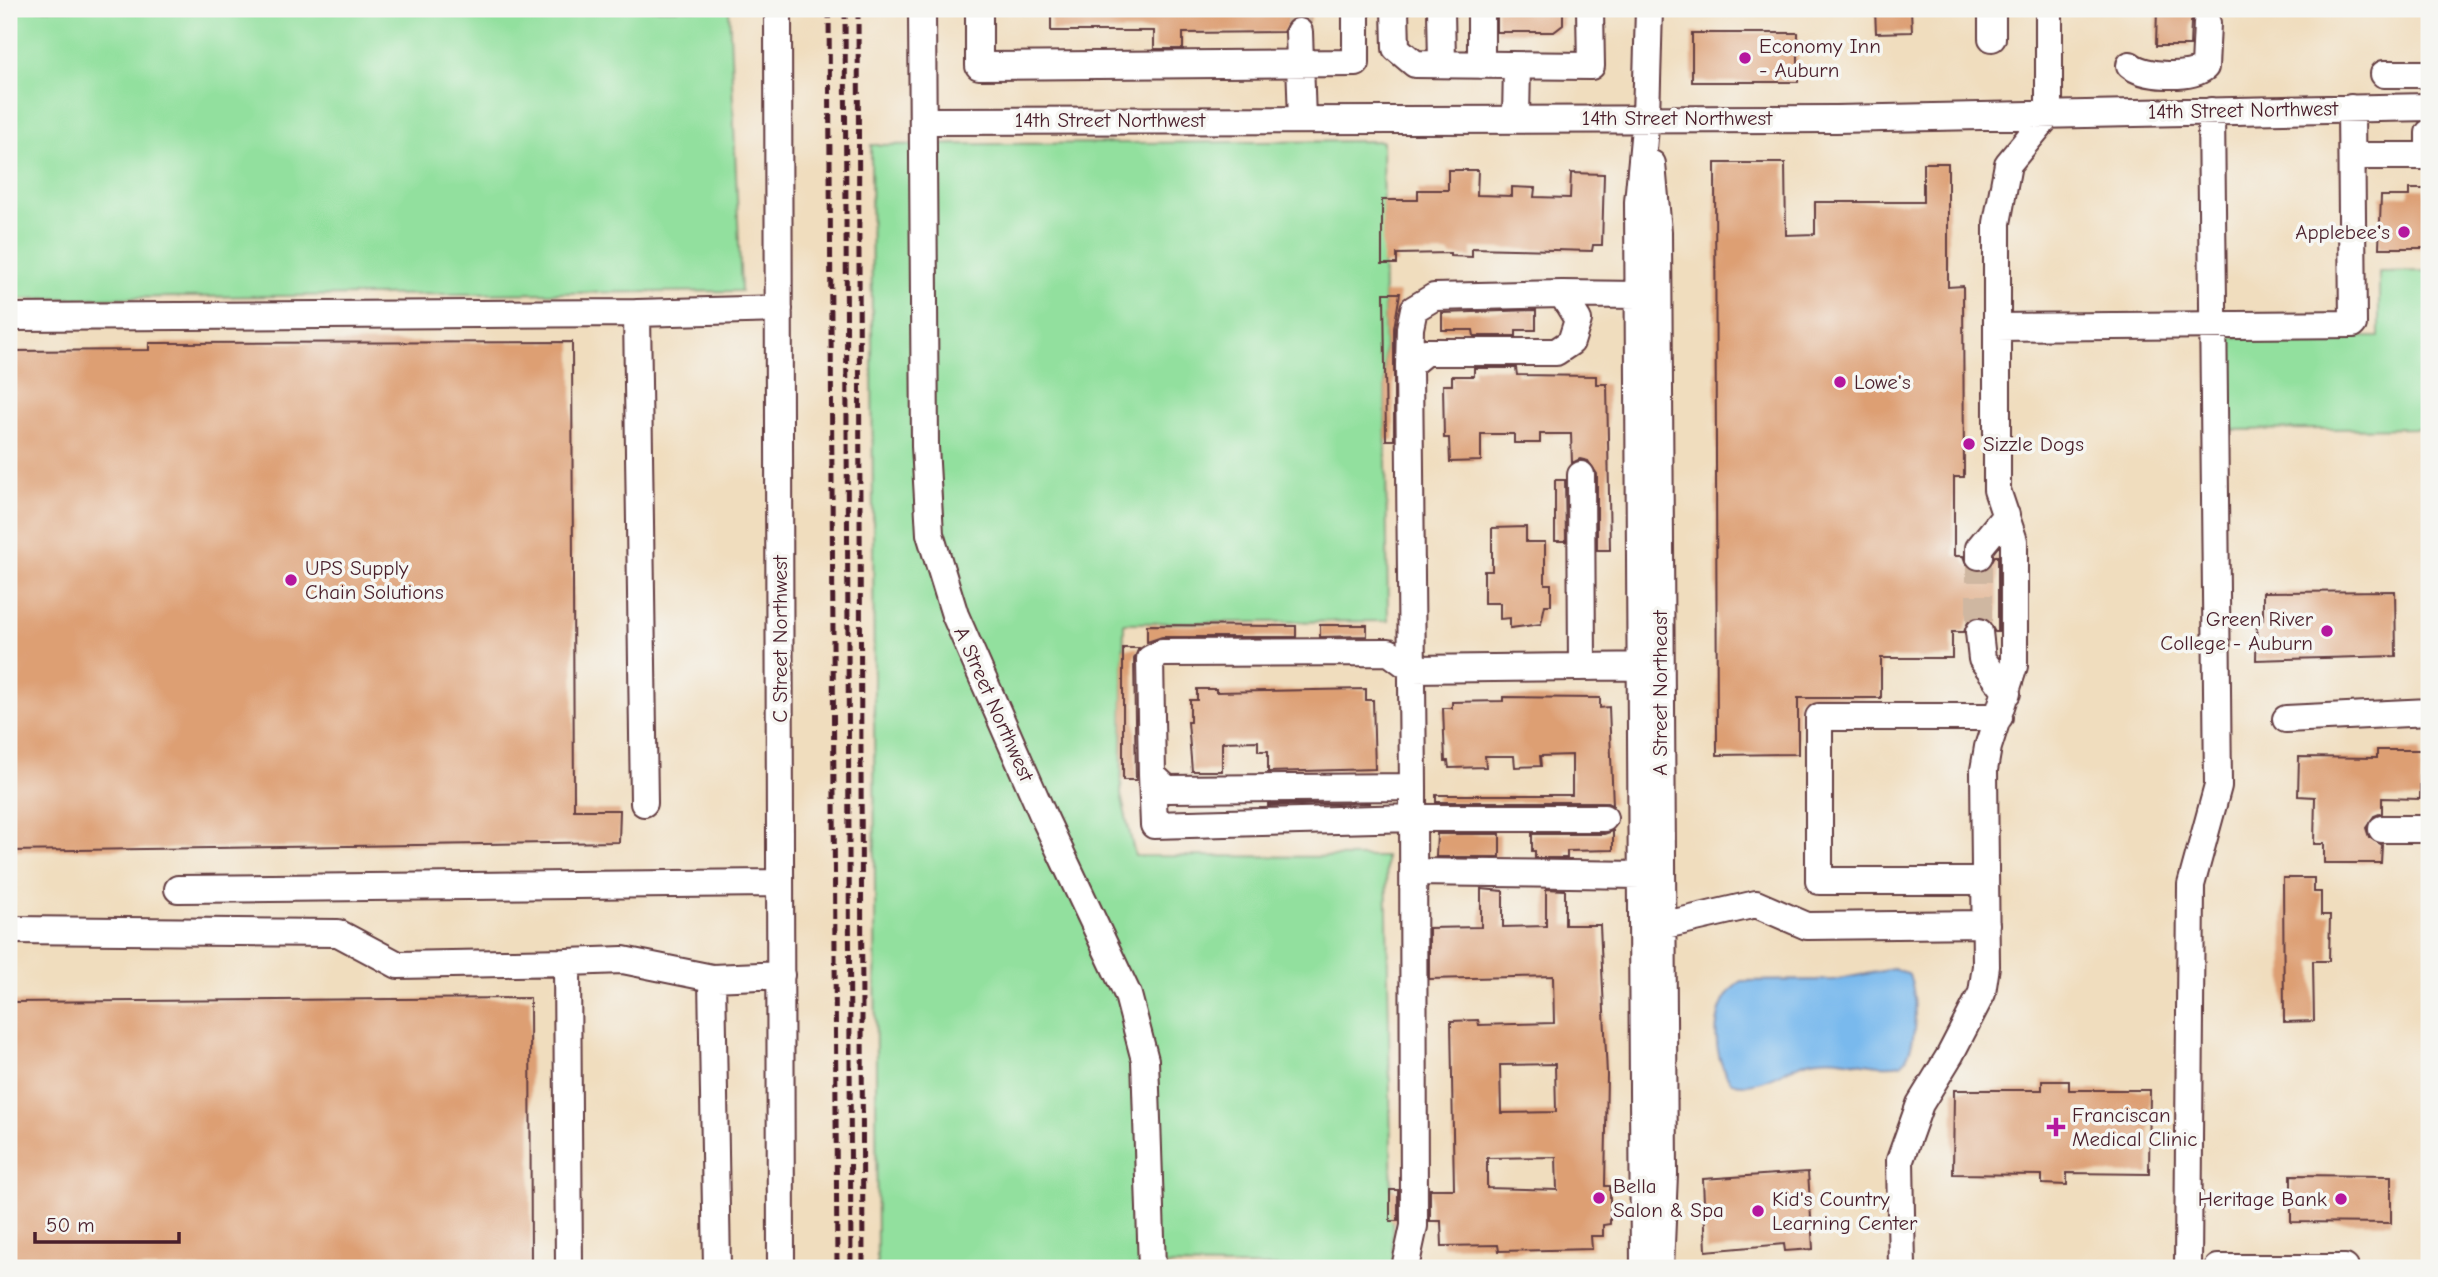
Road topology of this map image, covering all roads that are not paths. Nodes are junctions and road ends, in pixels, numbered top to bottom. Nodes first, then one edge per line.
1 (778, 9) edge
2 (922, 9) edge
3 (979, 9) edge
4 (1356, 9) edge
5 (1395, 9) edge
6 (1441, 9) edge
7 (1481, 9) edge
8 (1590, 9) edge
9 (1649, 9) edge
10 (1992, 9) edge
11 (2049, 9) edge
12 (2207, 23) dead end
13 (1299, 32) tunnel mouth
14 (1992, 38) dead end
15 (1299, 64) junction
16 (1442, 64) junction
17 (1481, 65) junction
18 (2130, 65) dead end
19 (1517, 66) junction
20 (2384, 74) dead end
21 (2429, 74) edge
22 (2429, 107) edge
23 (2351, 108) junction
24 (2211, 111) junction
25 (2049, 114) junction
26 (1646, 117) junction
27 (1516, 118) junction
28 (1302, 120) junction
29 (924, 121) junction
30 (2429, 135) edge
31 (2352, 156) junction
32 (1562, 294) junction
33 (1638, 295) junction
34 (779, 309) junction
35 (637, 313) junction
36 (9, 317) edge
37 (2213, 325) junction
38 (1997, 327) junction
39 (1409, 365) junction
40 (1581, 475) dead end
41 (2006, 515) junction
42 (1979, 556) tunnel mouth
43 (1979, 632) tunnel mouth
44 (1650, 666) junction
45 (1582, 667) junction
46 (1412, 669) junction
47 (2003, 705) junction
48 (2429, 712) edge
49 (2286, 719) dead end
50 (1152, 775) junction
51 (1413, 787) junction
52 (644, 803) dead end
53 (1413, 818) junction
54 (1604, 818) dead end
55 (2382, 829) dead end
56 (2429, 829) edge
57 (1413, 872) junction
58 (1641, 875) junction
59 (1985, 881) junction
60 (780, 883) junction
61 (178, 889) dead end
62 (1986, 924) junction
63 (1651, 926) junction
64 (9, 930) edge
65 (567, 962) junction
66 (780, 975) junction
67 (712, 978) junction
68 (569, 1268) edge
69 (717, 1268) edge
70 (781, 1268) edge
71 (1152, 1268) edge
72 (1405, 1268) edge
73 (1644, 1268) edge
74 (1660, 1268) edge
75 (1902, 1268) edge
76 (2188, 1268) edge
77 (2218, 1268) edge
78 (2345, 1268) edge

1 - 34 street, C Street Northwest
2 - 29 street, A Street Northwest
3 - 15 street
4 - 15 street
5 - 16 street
6 - 16 street
7 - 17 street
8 - 19 street
9 - 26 street, A Street Northeast
10 - 14 street
11 - 25 street
12 - 18 street
13 - 15 street
15 - 28 street
16 - 17 street
17 - 19 street
19 - 27 street
20 - 21 street
22 - 23 street, 14th Street Northwest
23 - 24 street, 14th Street Northwest
23 - 31 street
24 - 25 street, 14th Street Northwest
24 - 37 street
25 - 26 street, 14th Street Northwest
25 - 38 street
26 - 27 street, 14th Street Northwest
26 - 33 street, A Street Northeast
26 - 44 street, A Street Northeast
27 - 28 street, 14th Street Northwest
28 - 29 street, 14th Street Northwest
29 - 71 street, A Street Northwest
30 - 31 street
31 - 37 street
32 - 33 street
32 - 39 street
32 - 39 street
33 - 44 street, A Street Northeast
34 - 35 street
34 - 60 street, C Street Northwest
35 - 36 street
35 - 52 street
37 - 38 street
37 - 76 street
38 - 41 street
39 - 46 street
40 - 45 street
41 - 42 street
41 - 47 street
43 - 47 street
44 - 45 street
44 - 58 street, A Street Northeast
44 - 63 street, A Street Northeast
45 - 46 street
46 - 50 street
46 - 51 street
47 - 59 street
47 - 59 street
48 - 49 street
50 - 51 street
50 - 53 street
51 - 53 street
53 - 54 street
53 - 57 street
55 - 56 street
57 - 58 street
57 - 72 street
58 - 63 street, A Street Northeast
59 - 62 street
60 - 61 street
60 - 66 street, C Street Northwest
62 - 63 street
62 - 75 street
63 - 73 street, A Street Northeast
63 - 74 street, A Street Northeast
64 - 65 street
65 - 67 street
65 - 68 street
66 - 67 street
66 - 70 street, C Street Northwest
67 - 69 street
77 - 78 street

